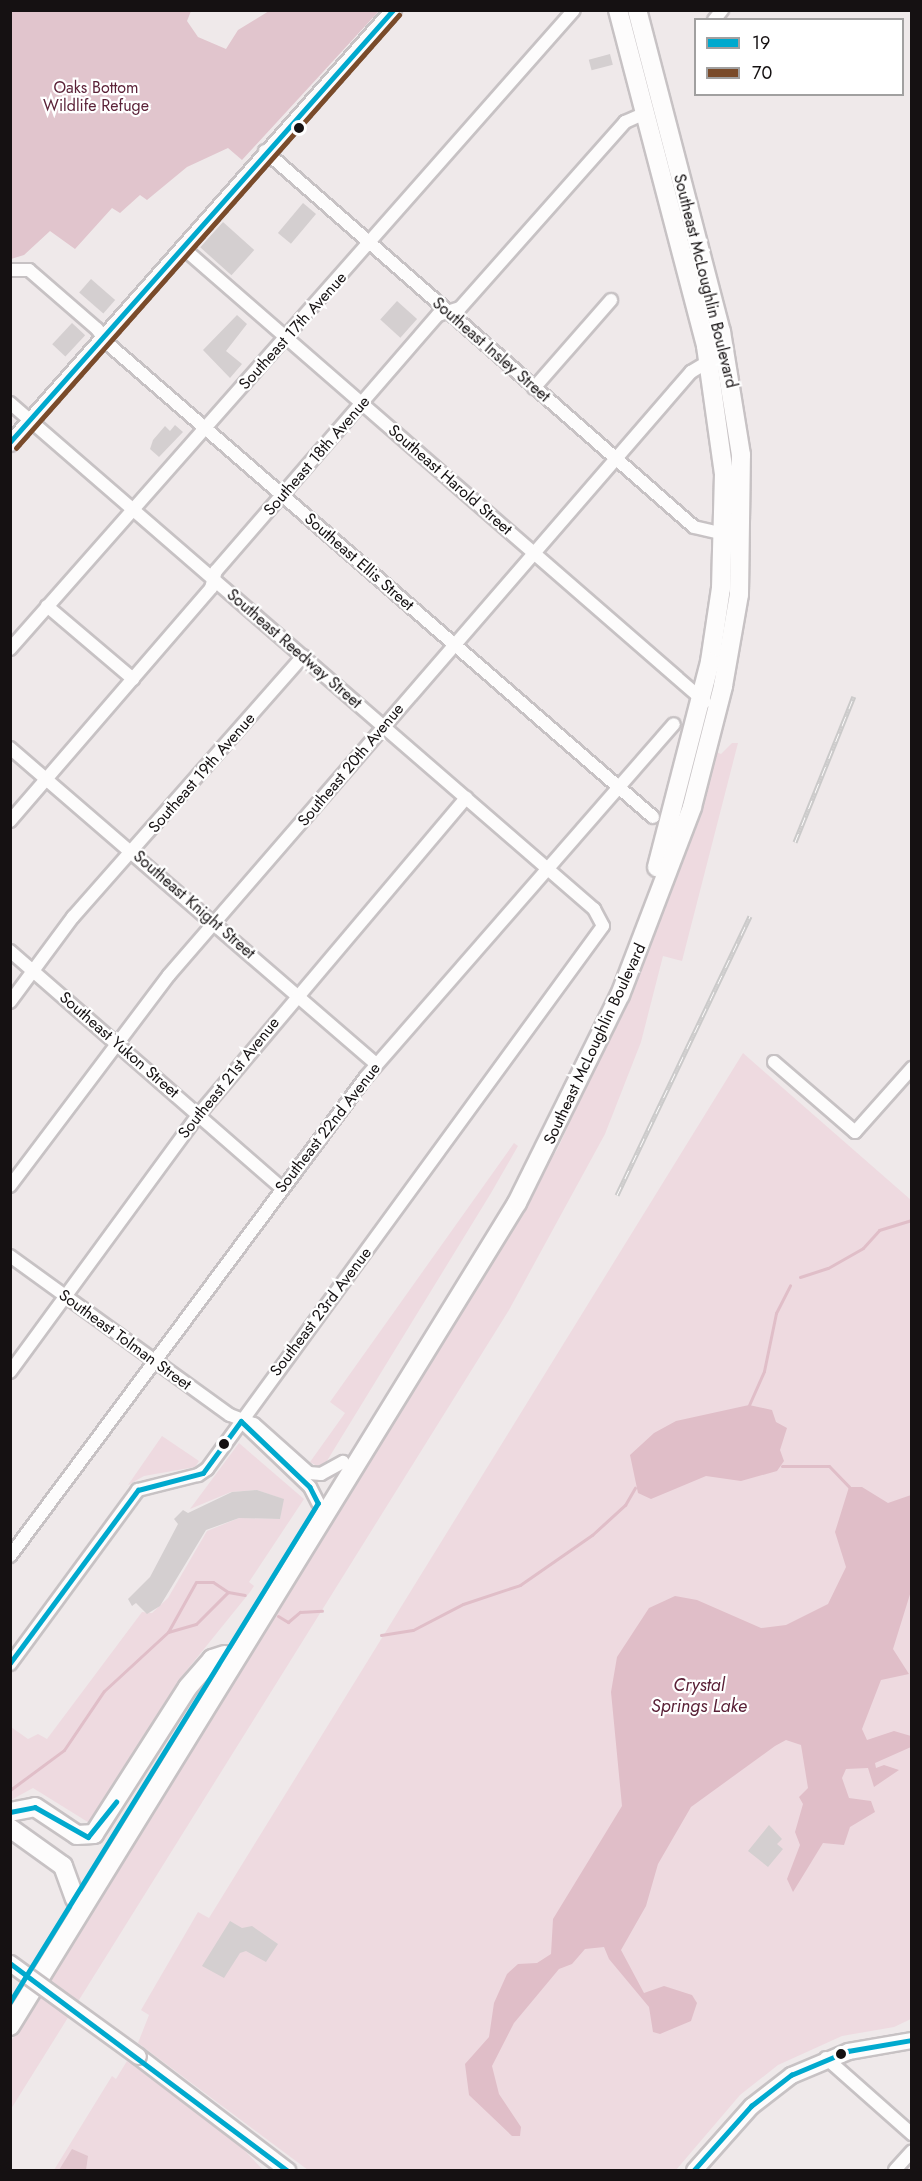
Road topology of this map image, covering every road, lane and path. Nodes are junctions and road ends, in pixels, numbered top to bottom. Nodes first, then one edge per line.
1 (393, 10) edge
2 (574, 10) edge
3 (618, 10) edge
4 (637, 10) edge
5 (644, 114) junction
6 (265, 151) junction
7 (370, 244) junction
8 (182, 247) junction
9 (10, 270) edge
10 (611, 300) dead end
11 (447, 311) junction
12 (102, 337) junction
13 (287, 339) junction
14 (709, 362) junction
15 (534, 388) junction
16 (10, 403) edge
17 (362, 404) junction
18 (29, 419) junction
19 (206, 429) junction
20 (10, 443) edge
21 (616, 459) junction
22 (283, 496) junction
23 (132, 509) junction
24 (724, 534) junction
25 (534, 553) junction
26 (213, 580) junction
27 (47, 606) junction
28 (454, 645) junction
29 (10, 649) edge
30 (303, 656) junction
31 (133, 679) junction
32 (702, 700) junction
33 (717, 713) junction
34 (674, 724) dead end
35 (384, 726) junction
36 (10, 748) edge
37 (46, 778) junction
38 (619, 787) junction
39 (466, 798) junction
40 (653, 817) dead end
41 (10, 821) edge
42 (133, 852) junction
43 (547, 868) junction
44 (602, 921) joint
45 (216, 925) junction
46 (10, 951) edge
47 (33, 970) junction
48 (296, 994) junction
49 (10, 1002) edge
50 (117, 1043) junction
51 (774, 1062) dead end
52 (376, 1064) junction
53 (912, 1068) edge
54 (199, 1114) junction
55 (10, 1186) edge
56 (281, 1187) junction
57 (10, 1256) edge
58 (65, 1297) junction
59 (154, 1361) junction
60 (10, 1372) edge
61 (241, 1421) junction
62 (343, 1462) junction
63 (318, 1503) junction
64 (10, 1556) edge
65 (262, 1606) junction
66 (225, 1655) junction
67 (10, 1664) edge
68 (10, 1812) edge
69 (10, 1828) edge
70 (75, 1899) junction
71 (10, 1963) edge
72 (10, 2003) edge
73 (10, 2026) edge
74 (912, 2040) edge
75 (826, 2058) junction
76 (912, 2134) edge
77 (912, 2151) edge
78 (287, 2170) edge
79 (694, 2170) edge
80 (895, 2170) edge

1 - 6 main road
2 - 7 street, Southeast 17th Avenue
3 - 5 highway, Southeast McLoughlin Boulevard
4 - 33 highway, Southeast McLoughlin Boulevard
5 - 11 street, Southeast 18th Avenue
5 - 14 highway, Southeast McLoughlin Boulevard
6 - 7 street, Southeast Insley Street
6 - 8 main road
7 - 11 street, Southeast Insley Street
7 - 13 street, Southeast 17th Avenue
8 - 12 main road
8 - 13 street, Southeast Harold Street
9 - 12 street, Southeast Ellis Street
10 - 15 street
11 - 15 street, Southeast Insley Street
11 - 17 street, Southeast 18th Avenue
12 - 18 main road
12 - 19 street, Southeast Ellis Street
13 - 17 street, Southeast Harold Street
13 - 19 street, Southeast 17th Avenue
14 - 21 street, Southeast 20th Avenue
14 - 24 highway, Southeast McLoughlin Boulevard
15 - 21 street, Southeast Insley Street
16 - 18 street, Southeast Reedway Street
17 - 22 street, Southeast 18th Avenue
17 - 25 street, Southeast Harold Street
18 - 20 main road
18 - 23 street, Southeast Reedway Street
19 - 22 street, Southeast Ellis Street
19 - 23 street, Southeast 17th Avenue
21 - 24 street, Southeast Insley Street
21 - 25 street, Southeast 20th Avenue
22 - 26 street, Southeast 18th Avenue
22 - 28 street, Southeast Ellis Street
23 - 26 street, Southeast Reedway Street
23 - 27 street, Southeast 17th Avenue
24 - 32 highway, Southeast McLoughlin Boulevard
25 - 28 street, Southeast 20th Avenue
25 - 32 street, Southeast Harold Street
26 - 30 street, Southeast Reedway Street
26 - 31 street, Southeast 18th Avenue
27 - 29 street, Southeast 17th Avenue
27 - 31 street
28 - 35 street, Southeast 20th Avenue
28 - 38 street, Southeast Ellis Street
30 - 35 street, Southeast Reedway Street
30 - 42 street, Southeast 19th Avenue
31 - 37 street, Southeast 18th Avenue
32 - 33 street, Southeast Harold Street
32 - 62 highway, Southeast McLoughlin Boulevard
33 - 65 highway, Southeast McLoughlin Boulevard
34 - 38 street, Southeast 22nd Avenue
35 - 39 street, Southeast Reedway Street
35 - 45 street, Southeast 20th Avenue
36 - 37 street, Southeast Knight Street
37 - 41 street, Southeast 18th Avenue
37 - 42 street, Southeast Knight Street
38 - 40 street, Southeast Ellis Street
38 - 43 street, Southeast 22nd Avenue
39 - 43 street, Southeast Reedway Street
39 - 48 street, Southeast 21st Avenue
42 - 45 street, Southeast Knight Street
42 - 47 street, Southeast 19th Avenue
43 - 44 street, Southeast Reedway Street
43 - 52 street, Southeast 22nd Avenue
44 - 61 street, Southeast 23rd Avenue
45 - 48 street, Southeast Knight Street
45 - 50 street, Southeast 20th Avenue
46 - 47 street, Southeast Yukon Street
47 - 49 street, Southeast 19th Avenue
47 - 50 street, Southeast Yukon Street
48 - 52 street, Southeast Knight Street
48 - 54 street, Southeast 21st Avenue
50 - 54 street, Southeast Yukon Street
50 - 55 street, Southeast 20th Avenue
51 - 53 street
52 - 56 street, Southeast 22nd Avenue
54 - 56 street, Southeast Yukon Street
54 - 58 street, Southeast 21st Avenue
56 - 59 street, Southeast 22nd Avenue
57 - 58 street, Southeast Tolman Street
58 - 59 street, Southeast Tolman Street
58 - 60 street, Southeast 21st Avenue
59 - 61 street, Southeast Tolman Street
59 - 64 street, Southeast 22nd Avenue
61 - 62 street, Southeast Tolman Street
61 - 63 street, Southeast Tolman Street
61 - 67 street, Southeast 23rd Avenue
62 - 63 highway, Southeast McLoughlin Boulevard
63 - 65 highway, Southeast McLoughlin Boulevard
65 - 66 highway, Southeast McLoughlin Boulevard
65 - 73 highway, Southeast McLoughlin Boulevard
66 - 68 highway
66 - 70 highway, Southeast McLoughlin Boulevard
69 - 70 highway
70 - 72 highway, Southeast McLoughlin Boulevard
71 - 78 main road, bridge
74 - 75 main road
75 - 76 street
75 - 79 main road
77 - 80 street

